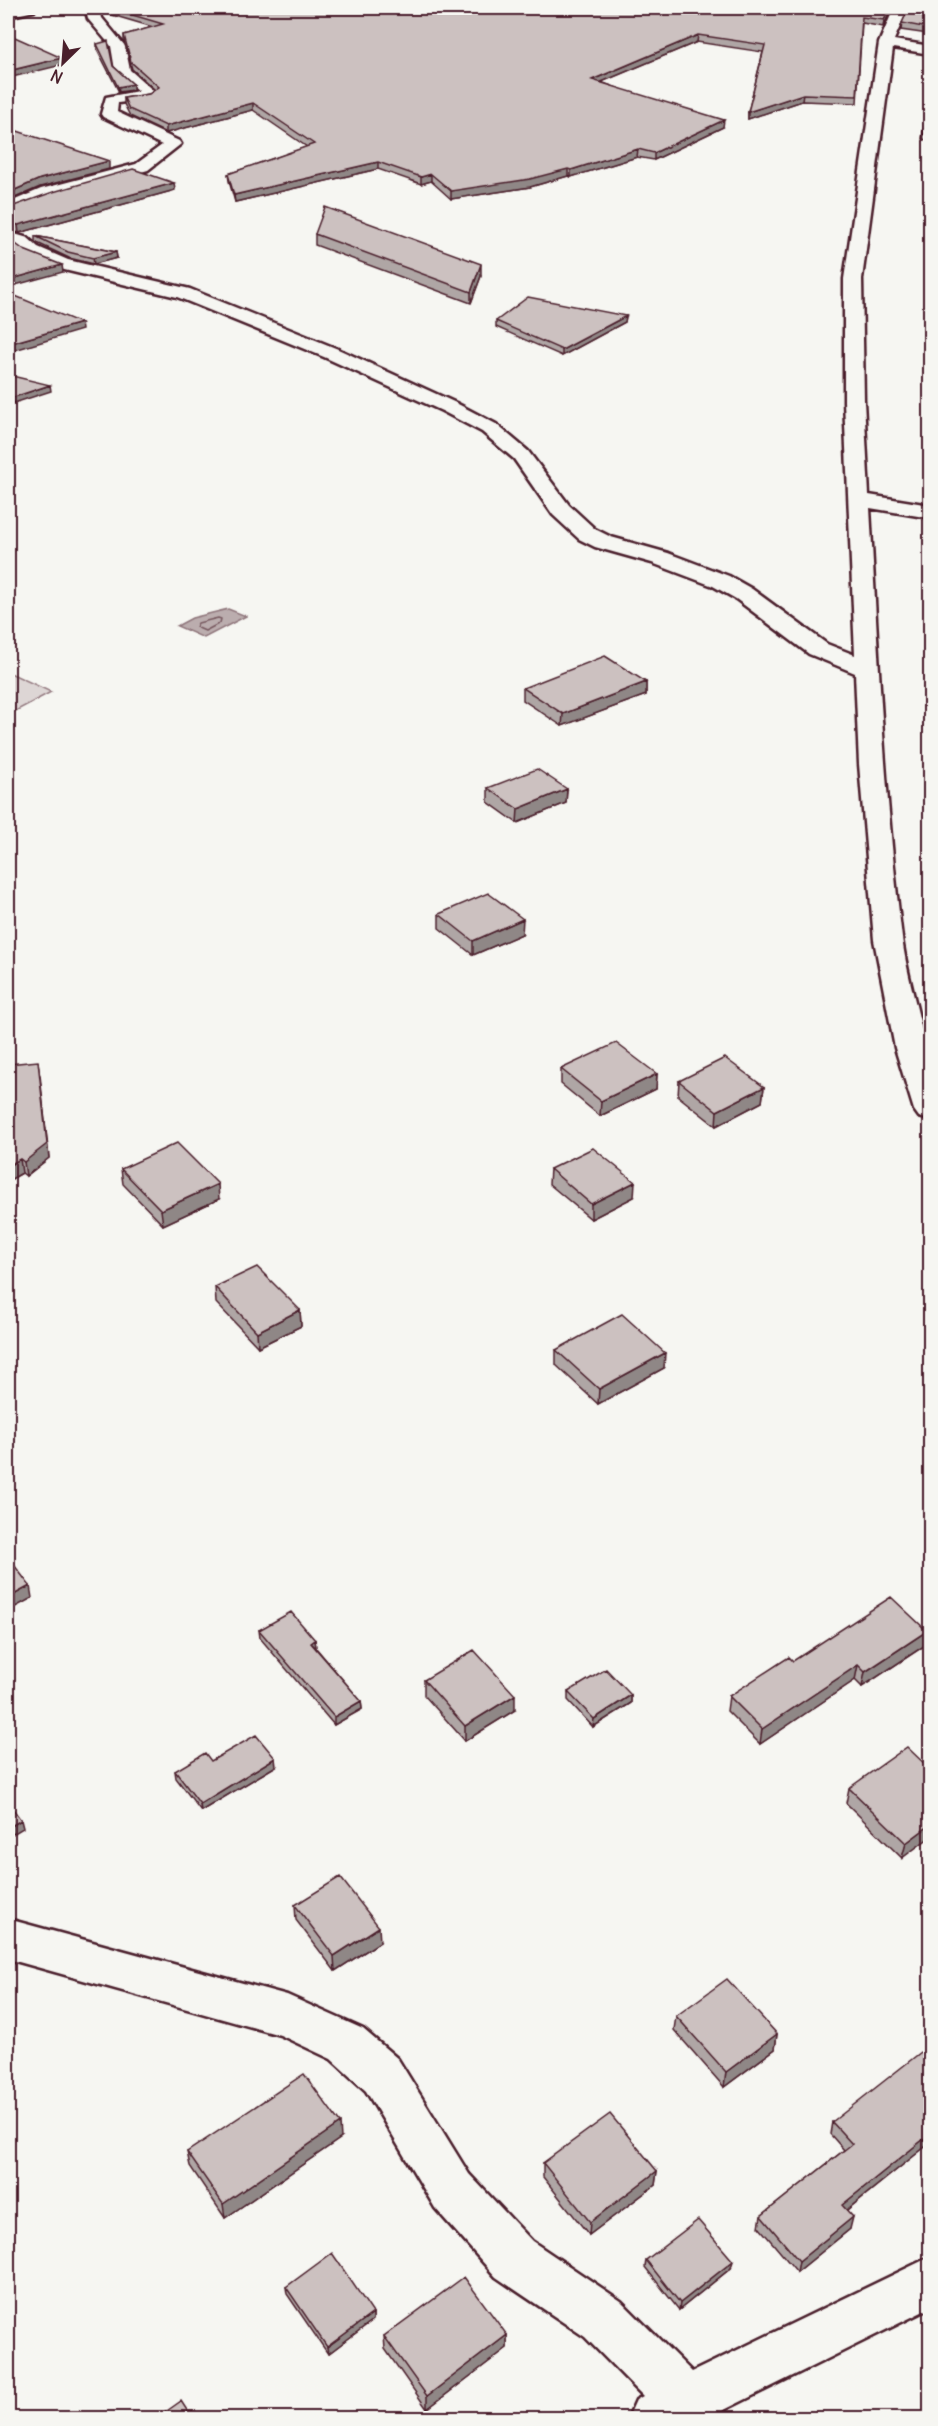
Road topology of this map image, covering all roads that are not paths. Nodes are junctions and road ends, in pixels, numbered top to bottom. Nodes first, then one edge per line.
1 (29, 8) edge
2 (92, 8) edge
3 (901, 8) edge
4 (8, 13) edge
5 (886, 43) junction
6 (930, 50) edge
7 (8, 209) edge
8 (8, 237) edge
9 (859, 500) junction
10 (930, 511) edge
11 (868, 669) junction
12 (930, 1110) edge
13 (8, 1939) edge
14 (930, 2282) edge
15 (671, 2411) edge

1 - 4 street
2 - 7 street
3 - 5 street
5 - 6 street
5 - 9 street
8 - 11 street
9 - 10 street
9 - 11 street
11 - 12 street
13 - 15 street
14 - 15 street

